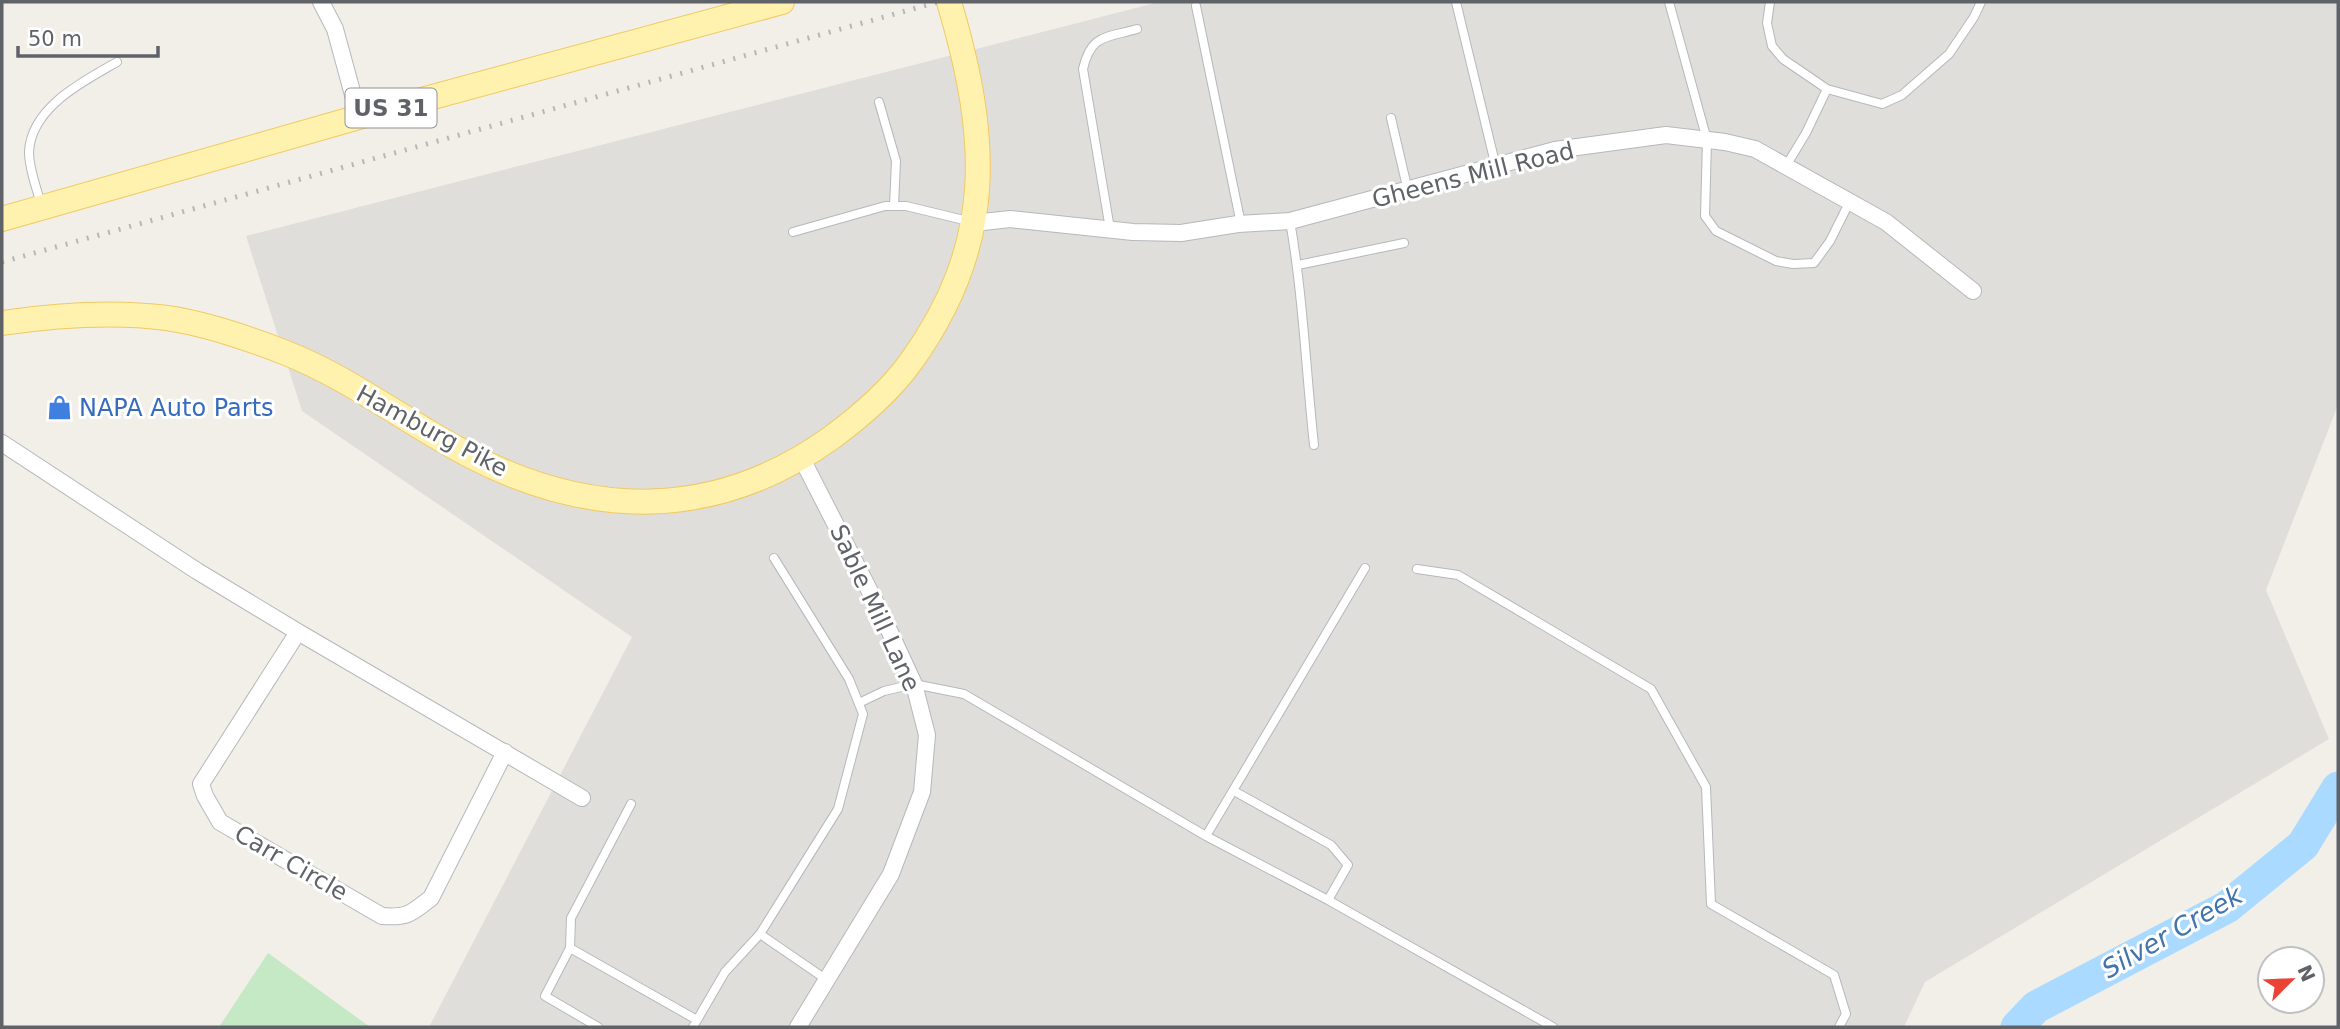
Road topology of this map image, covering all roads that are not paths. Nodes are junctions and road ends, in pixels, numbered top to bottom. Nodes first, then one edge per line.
1 (321, 2) edge
2 (782, 2) edge
3 (949, 2) edge
4 (1456, 2) edge
5 (1669, 2) edge
6 (1770, 2) edge
7 (1981, 2) edge
8 (1196, 6) dead end
9 (1137, 29) dead end
10 (117, 62) dead end
11 (1827, 89) junction
12 (879, 102) dead end
13 (359, 117) junction
14 (1391, 118) dead end
15 (1707, 140) junction
16 (1786, 166) junction
17 (1496, 167) junction
18 (1408, 191) junction
19 (1850, 201) junction
20 (894, 206) junction
21 (42, 208) junction
22 (2, 219) edge
23 (1290, 221) junction
24 (974, 223) junction
25 (1241, 224) junction
26 (1110, 229) junction
27 (793, 232) dead end
28 (1404, 243) dead end
29 (1298, 265) junction
30 (1973, 291) dead end
31 (2, 323) edge
32 (2, 443) edge
33 (1314, 445) dead end
34 (801, 457) junction
35 (774, 558) dead end
36 (1365, 568) dead end
37 (1417, 569) dead end
38 (298, 632) junction
39 (914, 684) junction
40 (859, 704) junction
41 (505, 752) junction
42 (1234, 792) junction
43 (582, 798) dead end
44 (631, 804) dead end
45 (1206, 836) junction
46 (1328, 900) junction
47 (760, 934) junction
48 (570, 947) junction
49 (827, 980) junction
50 (695, 1024) edge
51 (598, 1027) edge
52 (798, 1027) edge
53 (1553, 1027) edge
54 (1839, 1027) edge

1 - 13 street
2 - 13 main road, US 31
3 - 24 main road, Hamburg Pike
4 - 17 lane
5 - 15 lane
6 - 11 lane
7 - 11 lane
8 - 25 lane
9 - 26 lane
10 - 21 lane
11 - 16 lane
12 - 20 lane
13 - 21 main road, US 31
14 - 18 lane
15 - 16 street, Gheens Mill Road
15 - 17 street, Gheens Mill Road
15 - 19 lane
16 - 19 street, Gheens Mill Road
17 - 18 street, Gheens Mill Road
18 - 23 street, Gheens Mill Road
19 - 30 street, Gheens Mill Road
20 - 24 lane
20 - 27 lane
21 - 22 main road, US 31
23 - 25 street, Gheens Mill Road
23 - 29 lane
24 - 26 street, Gheens Mill Road
24 - 34 main road, Hamburg Pike
25 - 26 street, Gheens Mill Road
28 - 29 lane
29 - 33 lane
31 - 34 main road, Hamburg Pike
32 - 38 street
34 - 39 street, Sable Mill Lane
35 - 40 lane
36 - 42 lane
37 - 54 lane
38 - 41 street
38 - 41 street, Carr Circle
39 - 40 lane
39 - 45 lane
39 - 49 street, Sable Mill Lane
40 - 47 lane
41 - 43 street
42 - 45 lane
42 - 46 lane
44 - 48 lane
45 - 46 lane
46 - 53 lane
47 - 49 lane
47 - 50 lane
48 - 50 lane
48 - 51 lane
49 - 52 street, Sable Mill Lane

